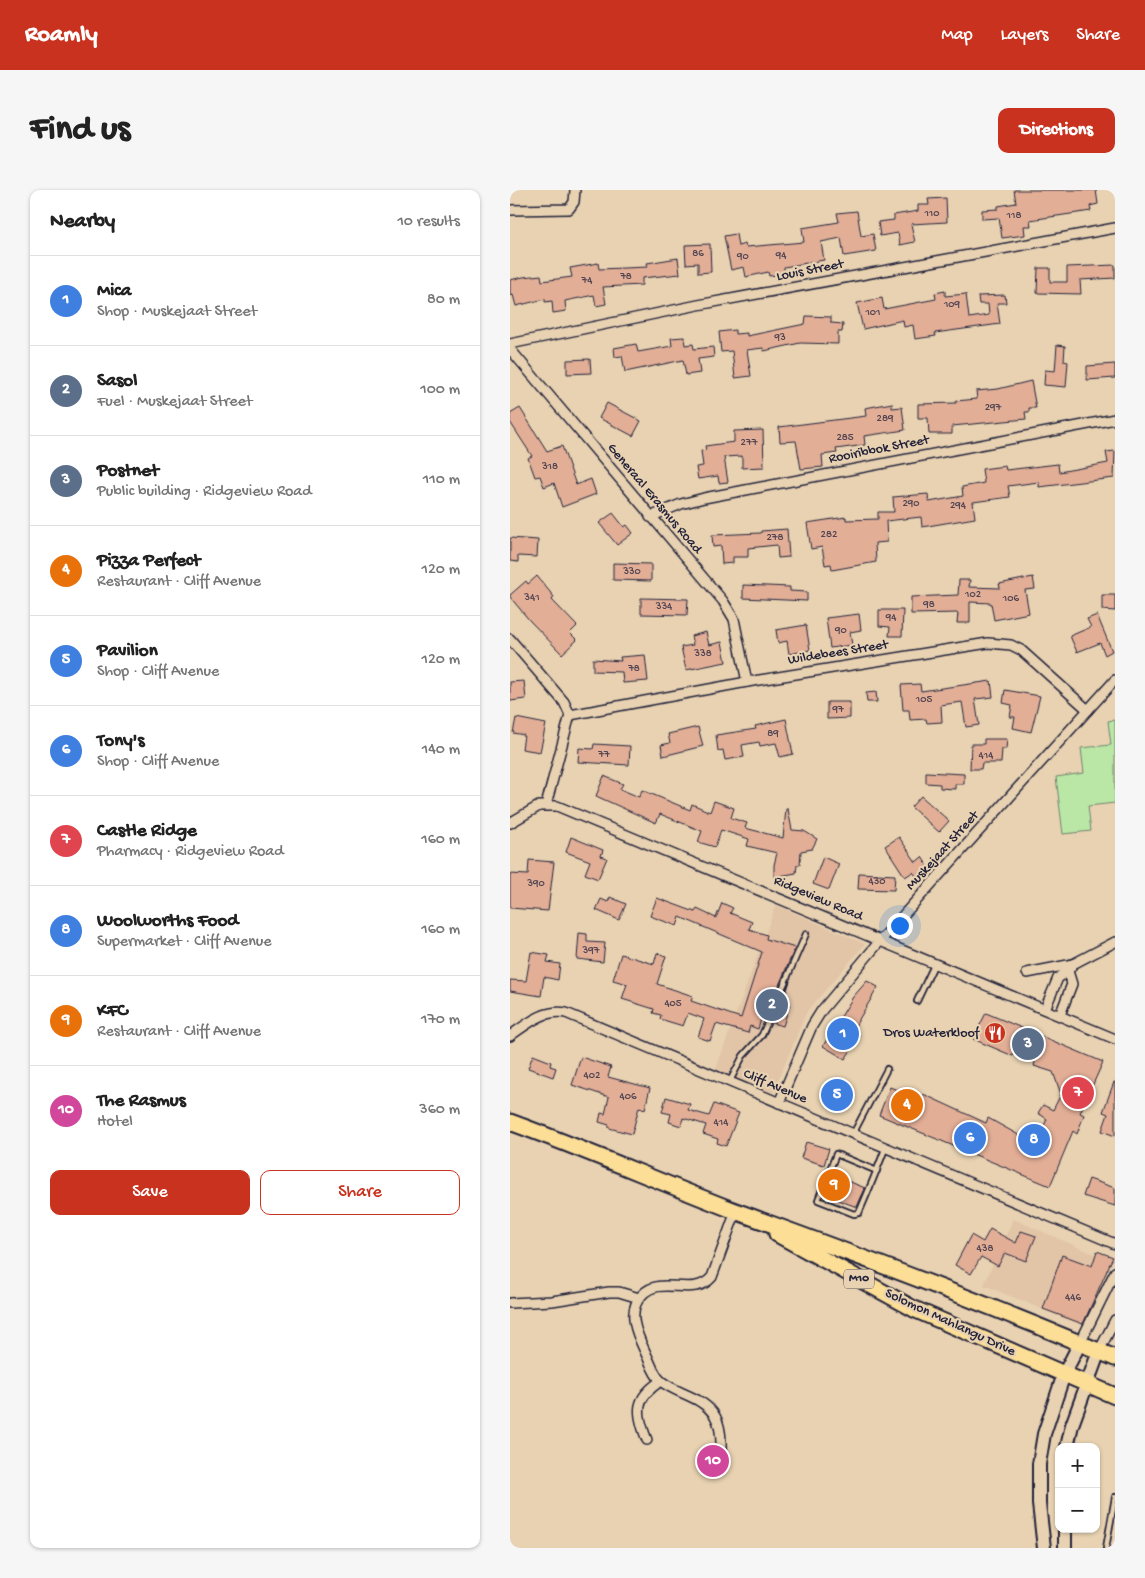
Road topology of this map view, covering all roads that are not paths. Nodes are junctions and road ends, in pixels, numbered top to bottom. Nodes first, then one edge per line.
1 (574, 190) edge
2 (510, 210) edge
3 (1115, 228) edge
4 (510, 344) edge
5 (510, 349) edge
6 (1115, 419) edge
7 (650, 517) junction
8 (510, 640) edge
9 (1115, 680) edge
10 (747, 682) junction
11 (1088, 710) junction
12 (570, 715) junction
13 (546, 805) junction
14 (510, 823) edge
15 (806, 934) dead end
16 (880, 941) junction
17 (1115, 942) edge
18 (935, 962) junction
19 (1070, 967) junction
20 (1027, 974) dead end
21 (917, 1001) dead end
22 (1044, 1009) junction
23 (1060, 1015) junction
24 (510, 1036) edge
25 (1115, 1039) edge
26 (887, 1069) dead end
27 (729, 1082) junction
28 (779, 1103) junction
29 (510, 1122) edge
30 (853, 1135) junction
31 (885, 1149) junction
32 (877, 1171) junction
33 (736, 1211) junction
34 (1115, 1244) edge
35 (1115, 1272) edge
36 (639, 1298) junction
37 (510, 1303) edge
38 (1115, 1320) edge
39 (1080, 1343) junction
40 (1099, 1351) junction
41 (1115, 1358) edge
42 (1064, 1374) junction
43 (661, 1381) junction
44 (1088, 1385) junction
45 (1115, 1396) edge
46 (647, 1440) dead end
47 (1068, 1443) edge
48 (721, 1464) dead end
49 (1115, 1498) edge
50 (1065, 1533) edge
51 (1044, 1548) edge
52 (1065, 1548) edge
53 (1106, 1548) edge

1 - 2 street
3 - 4 street, Louis Street
5 - 7 street, Generaal Erasmus Road
6 - 7 street, Rooiribbok Street
7 - 10 street, Generaal Erasmus Road
8 - 12 street
9 - 11 street, Muskejaat Street
10 - 11 street, Wildebees Street
10 - 12 street, Wildebees Street
11 - 16 street, Muskejaat Street
12 - 13 street
13 - 14 street
13 - 16 street, Ridgeview Road
15 - 27 lane
16 - 18 street, Ridgeview Road
16 - 28 street, Muskejaat Street
17 - 19 street
18 - 21 lane
18 - 22 street, Ridgeview Road
19 - 20 street
19 - 22 street
19 - 23 street
22 - 23 street, Ridgeview Road
23 - 25 street, Ridgeview Road
24 - 27 street, Cliff Avenue
26 - 30 lane
27 - 28 street, Cliff Avenue
28 - 30 street, Cliff Avenue
29 - 33 main road, Solomon Mahlangu Drive / M10
30 - 31 street, Cliff Avenue
31 - 32 lane
31 - 34 street, Cliff Avenue
32 - 32 lane
33 - 36 street
33 - 39 main road, Solomon Mahlangu Drive / M10
33 - 42 main road, Solomon Mahlangu Drive / M10
35 - 39 street
36 - 37 street
36 - 43 street
38 - 40 street
39 - 40 main road, Solomon Mahlangu Drive / M10
39 - 42 main road
40 - 41 main road, Solomon Mahlangu Drive / M10
40 - 44 main road
42 - 44 main road, Solomon Mahlangu Drive / M10
42 - 51 main road
43 - 46 street
43 - 48 street
44 - 45 main road, Solomon Mahlangu Drive / M10
44 - 47 main road
49 - 53 lane
50 - 52 main road

